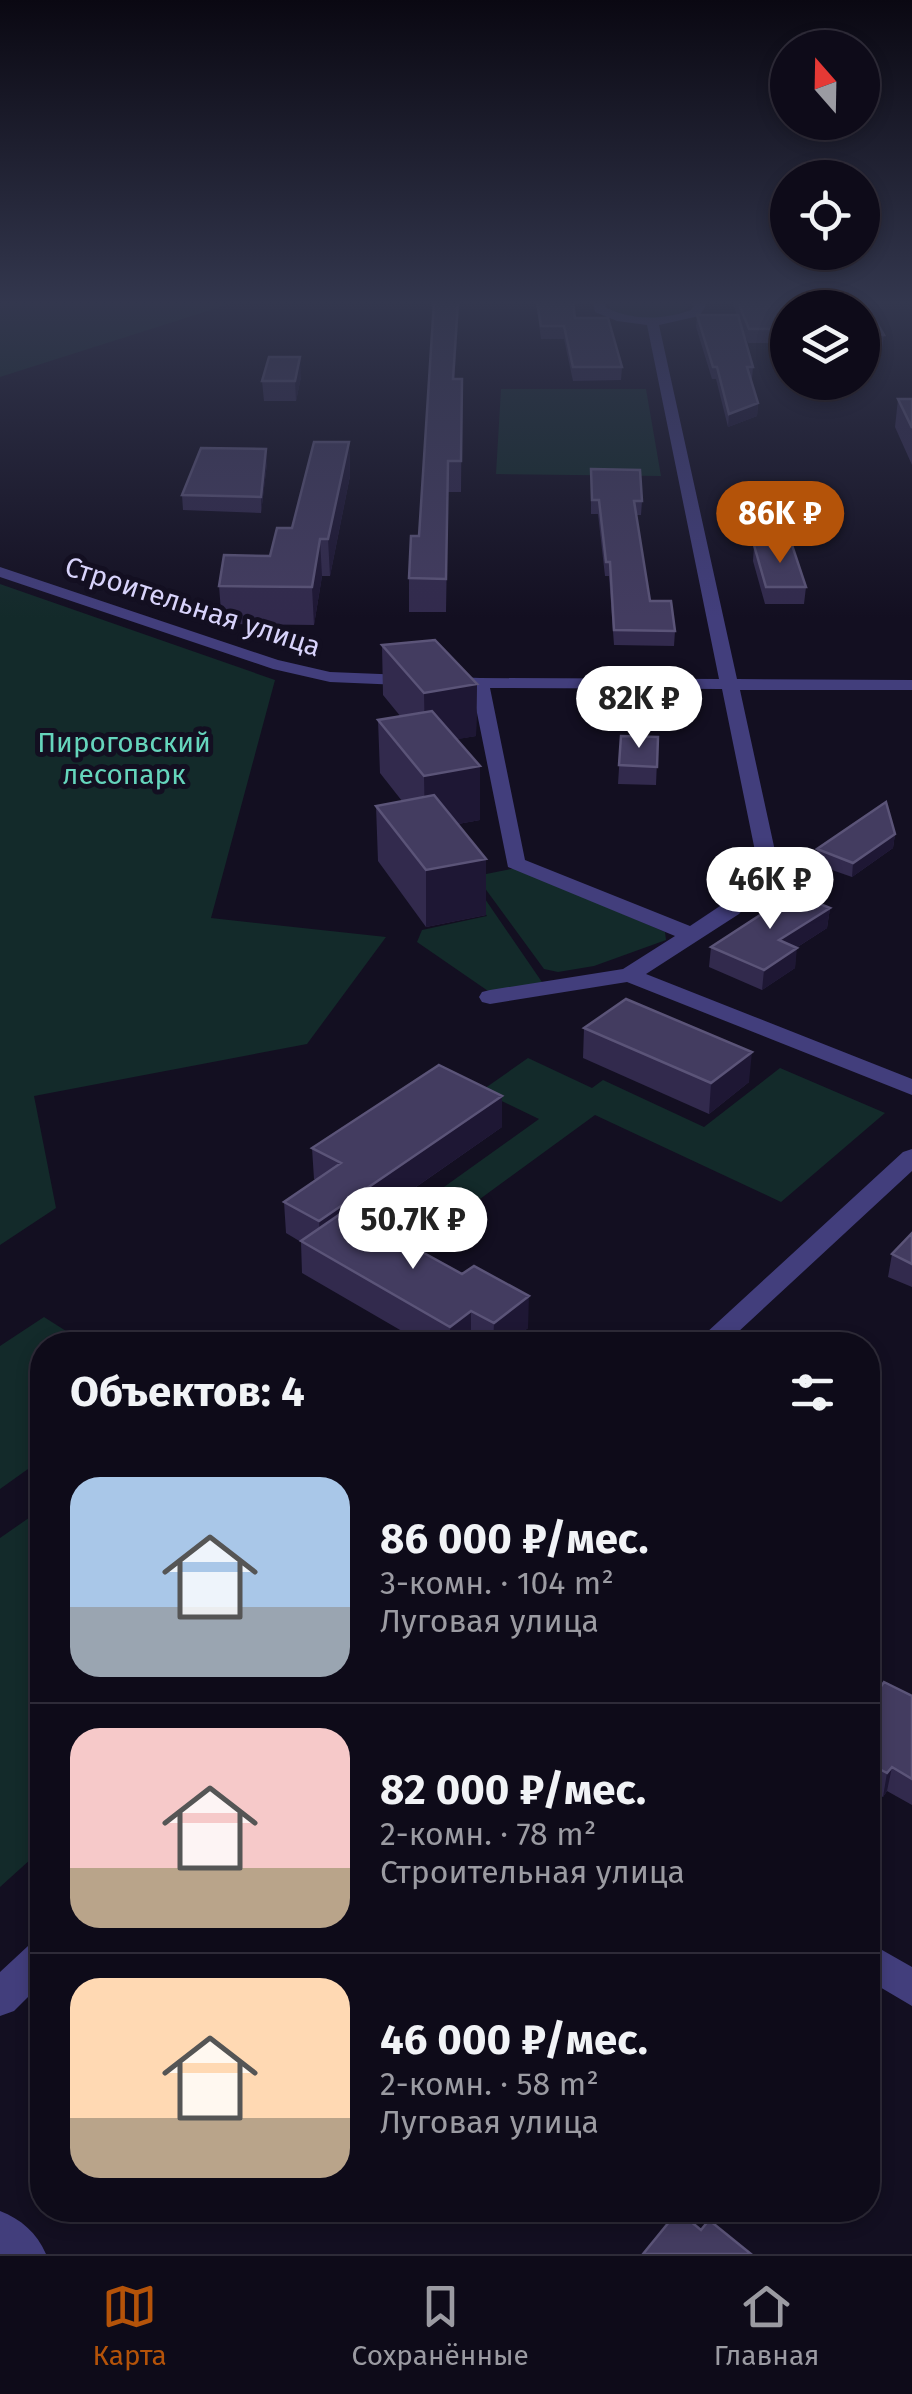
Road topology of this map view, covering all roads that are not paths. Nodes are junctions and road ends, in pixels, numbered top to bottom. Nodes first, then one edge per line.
1 (670, 407) edge
2 (0, 572) edge
3 (480, 683) junction
4 (728, 684) junction
5 (912, 685) edge
6 (694, 935) junction
7 (629, 976) junction
8 (490, 997) dead end
9 (912, 1088) edge
10 (912, 1157) edge
11 (721, 1332) edge
12 (880, 1968) edge
13 (30, 1969) edge
14 (912, 1988) edge
15 (0, 1998) edge
16 (0, 2232) edge
17 (24, 2254) edge

1 - 4 street
2 - 3 street, Строительная улица
3 - 4 street, Строительная улица
3 - 6 street
4 - 5 street, Строительная улица
4 - 6 street
6 - 7 street
7 - 8 street
7 - 9 street
10 - 11 street
12 - 14 street
13 - 15 street
16 - 17 street

